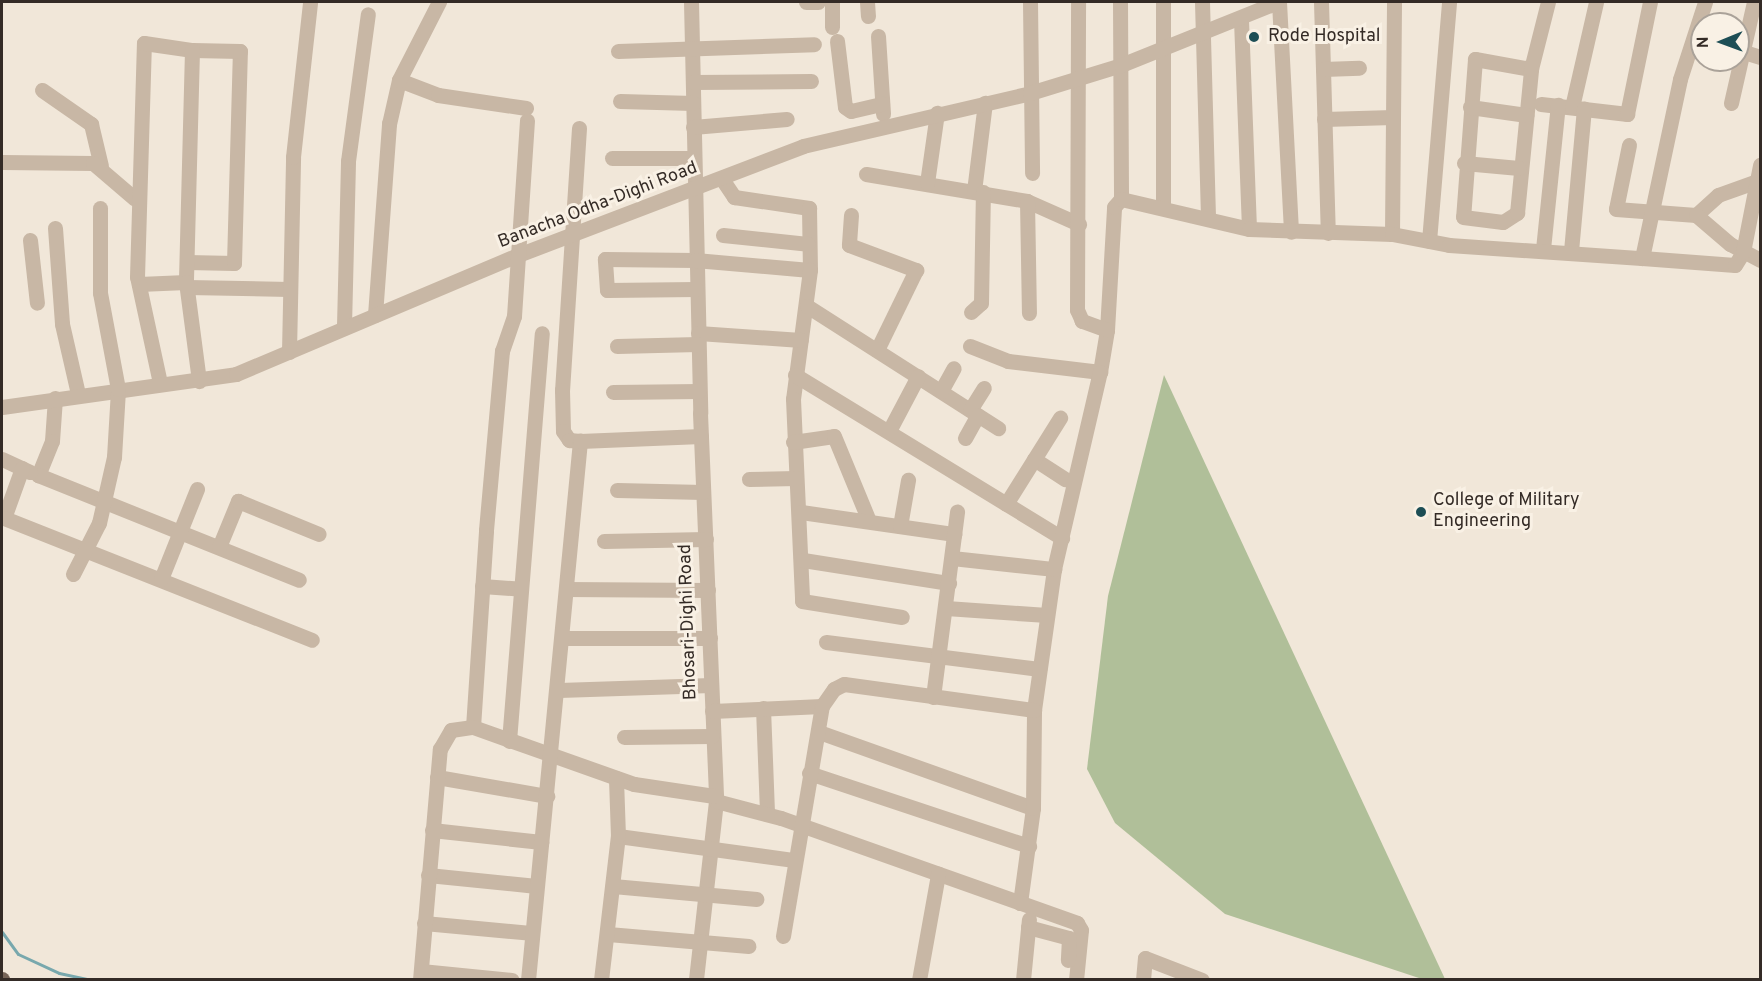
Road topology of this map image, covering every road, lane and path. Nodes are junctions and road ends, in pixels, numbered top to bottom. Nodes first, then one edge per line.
1 (310, 2) edge
2 (439, 2) edge
3 (692, 2) edge
4 (806, 2) edge
5 (818, 2) edge
6 (832, 2) edge
7 (1030, 2) edge
8 (1078, 2) edge
9 (1120, 2) edge
10 (1163, 2) edge
11 (1202, 2) edge
12 (1279, 2) edge
13 (1321, 2) edge
14 (1394, 2) edge
15 (1449, 2) edge
16 (1548, 2) edge
17 (1596, 2) edge
18 (1650, 2) edge
19 (1705, 2) edge
20 (1754, 2) edge
21 (368, 14) dead end
22 (1241, 20) junction
23 (1750, 22) edge
24 (1200, 35) junction
25 (878, 36) dead end
26 (814, 44) dead end
27 (692, 47) junction
28 (192, 50) junction
29 (1160, 50) junction
30 (618, 51) dead end
31 (1121, 65) junction
32 (1323, 69) junction
33 (1359, 69) dead end
34 (1531, 69) junction
35 (1739, 72) edge
36 (1077, 78) junction
37 (399, 80) junction
38 (811, 81) dead end
39 (693, 82) junction
40 (42, 90) dead end
41 (1030, 93) junction
42 (620, 101) dead end
43 (985, 102) junction
44 (693, 103) junction
45 (1731, 103) dead end
46 (882, 104) junction
47 (1540, 104) dead end
48 (1470, 107) junction
49 (1571, 107) junction
50 (938, 113) junction
51 (1526, 115) junction
52 (1393, 117) junction
53 (1324, 118) junction
54 (787, 119) dead end
55 (883, 126) junction
56 (693, 127) junction
57 (579, 128) dead end
58 (1629, 145) dead end
59 (612, 158) dead end
60 (693, 158) junction
61 (2, 162) edge
62 (1464, 163) junction
63 (101, 166) junction
64 (1519, 168) junction
65 (1032, 173) dead end
66 (866, 174) dead end
67 (1759, 175) edge
68 (722, 179) junction
69 (927, 183) junction
70 (693, 191) junction
71 (978, 191) junction
72 (135, 198) junction
73 (1121, 199) junction
74 (1027, 201) junction
75 (1163, 207) junction
76 (100, 208) dead end
77 (1650, 212) junction
78 (851, 215) dead end
79 (1696, 215) junction
80 (1208, 218) junction
81 (1079, 224) junction
82 (55, 228) dead end
83 (1249, 229) junction
84 (1291, 232) junction
85 (1328, 233) junction
86 (1392, 234) junction
87 (723, 235) dead end
88 (571, 237) junction
89 (30, 240) dead end
90 (1429, 241) junction
91 (808, 244) junction
92 (1543, 249) junction
93 (1570, 252) junction
94 (1743, 252) junction
95 (518, 255) junction
96 (1642, 258) junction
97 (696, 260) junction
98 (1761, 260) edge
99 (187, 262) junction
100 (234, 263) junction
101 (55, 266) junction
102 (34, 269) junction
103 (810, 270) junction
104 (139, 284) junction
105 (187, 285) junction
106 (235, 287) junction
107 (289, 289) junction
108 (696, 289) junction
109 (59, 298) junction
110 (807, 306) junction
111 (971, 312) dead end
112 (1029, 313) dead end
113 (375, 315) junction
114 (344, 326) junction
115 (1107, 330) junction
116 (542, 333) dead end
117 (698, 339) junction
118 (801, 340) junction
119 (617, 346) dead end
120 (970, 346) dead end
121 (877, 350) junction
122 (289, 352) junction
123 (954, 368) dead end
124 (1100, 372) junction
125 (795, 375) junction
126 (918, 376) junction
127 (199, 381) junction
128 (160, 382) junction
129 (984, 388) dead end
130 (118, 389) junction
131 (699, 391) junction
132 (941, 391) junction
133 (613, 392) dead end
134 (78, 394) junction
135 (55, 399) junction
136 (2, 407) edge
137 (974, 413) junction
138 (1060, 418) dead end
139 (998, 428) dead end
140 (889, 431) junction
141 (701, 436) junction
142 (965, 438) dead end
143 (580, 441) junction
144 (793, 442) junction
145 (2, 459) edge
146 (1034, 459) junction
147 (22, 468) junction
148 (38, 475) junction
149 (796, 478) junction
150 (749, 479) dead end
151 (1065, 479) dead end
152 (908, 480) dead end
153 (196, 489) dead end
154 (617, 490) dead end
155 (704, 492) junction
156 (106, 501) junction
157 (1006, 504) junction
158 (801, 512) junction
159 (957, 512) dead end
160 (869, 521) junction
161 (900, 526) junction
162 (180, 532) junction
163 (319, 534) dead end
164 (954, 534) junction
165 (706, 538) junction
166 (1062, 538) junction
167 (604, 541) dead end
168 (219, 547) junction
169 (86, 550) junction
170 (952, 558) junction
171 (803, 560) junction
172 (1054, 569) junction
173 (73, 574) dead end
174 (161, 579) junction
175 (299, 580) dead end
176 (949, 583) junction
177 (482, 586) junction
178 (522, 589) junction
179 (566, 589) junction
180 (708, 590) junction
181 (946, 608) junction
182 (1047, 615) junction
183 (902, 617) dead end
184 (563, 638) junction
185 (710, 638) junction
186 (312, 640) dead end
187 (826, 642) dead end
188 (939, 655) junction
189 (1039, 669) junction
190 (711, 686) junction
191 (559, 690) junction
192 (933, 697) junction
193 (822, 706) junction
194 (763, 708) junction
195 (1034, 710) junction
196 (712, 711) junction
197 (473, 727) junction
198 (819, 732) junction
199 (712, 736) junction
200 (624, 737) dead end
201 (510, 741) junction
202 (554, 757) junction
203 (809, 773) junction
204 (437, 777) junction
205 (616, 778) junction
206 (547, 796) junction
207 (715, 799) junction
208 (1033, 808) junction
209 (767, 814) junction
210 (798, 826) junction
211 (432, 830) junction
212 (618, 836) junction
213 (541, 842) junction
214 (1029, 846) junction
215 (708, 847) junction
216 (794, 860) junction
217 (938, 874) junction
218 (428, 875) junction
219 (536, 886) junction
220 (613, 886) junction
221 (702, 896) junction
222 (756, 899) dead end
223 (1025, 905) junction
224 (424, 923) junction
225 (1028, 927) junction
226 (531, 933) junction
227 (608, 934) junction
228 (783, 936) dead end
229 (697, 943) junction
230 (748, 946) dead end
231 (420, 975) edge
232 (512, 980) edge
233 (528, 980) edge
234 (601, 980) edge
235 (696, 980) edge
236 (919, 980) edge
237 (1023, 980) edge
238 (1066, 980) edge
239 (1076, 980) edge
240 (1143, 980) edge
241 (1202, 980) edge

1 - 107 street
2 - 37 street
3 - 27 street, Bhosari-Dighi Road
4 - 5 street
6 - 46 street
7 - 41 street
8 - 36 street
9 - 31 street
10 - 29 street
11 - 24 street
12 - 22 street, Banacha Odha-Dighi Road
12 - 84 street
13 - 32 street
14 - 52 street
15 - 90 street
16 - 34 street
17 - 49 street
18 - 49 street
19 - 77 street
20 - 23 street
21 - 114 street
22 - 24 street, Banacha Odha-Dighi Road
22 - 83 street
24 - 29 street, Banacha Odha-Dighi Road
24 - 80 street
25 - 46 street
26 - 27 street
27 - 30 street
27 - 39 street, Bhosari-Dighi Road
28 - 72 street
28 - 99 street
28 - 100 street
29 - 31 street, Banacha Odha-Dighi Road
29 - 75 street
31 - 36 street, Banacha Odha-Dighi Road
31 - 73 street
32 - 33 street
32 - 53 street
34 - 48 street
34 - 51 street
35 - 45 street
36 - 41 street, Banacha Odha-Dighi Road
36 - 81 street
37 - 95 street
37 - 113 street
38 - 39 street
39 - 44 street, Bhosari-Dighi Road
40 - 63 street
41 - 43 street, Banacha Odha-Dighi Road
41 - 65 street
42 - 44 street
43 - 50 street, Banacha Odha-Dighi Road
43 - 71 street
44 - 56 street, Bhosari-Dighi Road
46 - 55 street
47 - 49 street
48 - 51 street
48 - 62 street
49 - 92 street
49 - 93 street
50 - 55 street, Banacha Odha-Dighi Road
50 - 69 street
51 - 64 street
52 - 53 street
52 - 86 street
53 - 85 street
54 - 56 street
55 - 68 street, Banacha Odha-Dighi Road
56 - 60 street, Bhosari-Dighi Road
57 - 88 street
58 - 77 street
59 - 60 street
60 - 70 street, Bhosari-Dighi Road
61 - 63 street
62 - 64 street
62 - 64 street
63 - 72 street
66 - 69 street
67 - 79 street
67 - 94 street
68 - 70 street, Banacha Odha-Dighi Road
68 - 91 street
69 - 71 street
70 - 88 street, Banacha Odha-Dighi Road
70 - 97 street, Bhosari-Dighi Road
71 - 74 street
71 - 111 street
72 - 104 street
73 - 75 street
73 - 115 street
74 - 81 street
74 - 112 street
75 - 80 street
76 - 130 street
77 - 79 street
77 - 96 street
78 - 121 street
79 - 94 street
80 - 83 street
81 - 115 street
82 - 101 street
83 - 84 street
84 - 85 street
85 - 86 street
86 - 90 street
87 - 91 street
88 - 95 street, Banacha Odha-Dighi Road
88 - 143 street
89 - 102 street
90 - 92 street
91 - 103 street
92 - 93 street
93 - 96 street
94 - 96 street
94 - 98 street
95 - 113 street, Banacha Odha-Dighi Road
95 - 177 street
97 - 103 street
97 - 108 street, Bhosari-Dighi Road
97 - 108 street
99 - 100 street
99 - 105 street
100 - 106 street
101 - 102 street
101 - 109 street
102 - 109 street
103 - 110 street
104 - 105 street
104 - 128 street
105 - 106 street
105 - 127 street
106 - 107 street
107 - 122 street
108 - 117 street, Bhosari-Dighi Road
109 - 134 street
110 - 118 street
110 - 121 street
113 - 114 street, Banacha Odha-Dighi Road
114 - 122 street, Banacha Odha-Dighi Road
115 - 124 street
116 - 178 street
117 - 118 street
117 - 119 street
117 - 131 street, Bhosari-Dighi Road
118 - 125 street
120 - 124 street
121 - 126 street
122 - 127 street, Banacha Odha-Dighi Road
123 - 132 street
124 - 166 street
125 - 140 street
125 - 144 street
126 - 132 street
126 - 140 street
127 - 128 street, Banacha Odha-Dighi Road
128 - 130 street, Banacha Odha-Dighi Road
129 - 137 street
130 - 134 street, Banacha Odha-Dighi Road
130 - 156 street
131 - 133 street
131 - 141 street, Bhosari-Dighi Road
132 - 137 street
134 - 135 street, Banacha Odha-Dighi Road
135 - 136 street, Banacha Odha-Dighi Road
135 - 148 street
137 - 139 street
137 - 142 street
138 - 146 street
140 - 157 street
141 - 143 street
141 - 155 street, Bhosari-Dighi Road
143 - 179 street
144 - 149 street
144 - 160 street
145 - 147 street
146 - 151 street
146 - 157 street
147 - 148 street
147 - 169 street
148 - 156 street
149 - 150 street
149 - 158 street
152 - 161 street
153 - 162 street
154 - 155 street
155 - 165 street, Bhosari-Dighi Road
156 - 162 street
156 - 169 street
157 - 166 street
158 - 160 street
158 - 171 street
159 - 164 street
160 - 161 street
161 - 164 street
162 - 168 street
162 - 174 street
163 - 168 street
164 - 170 street
165 - 167 street
165 - 180 street, Bhosari-Dighi Road
166 - 172 street
168 - 175 street
169 - 173 street
169 - 174 street
170 - 172 street
170 - 176 street
171 - 176 street
171 - 183 street
172 - 182 street
174 - 186 street
176 - 181 street
177 - 178 street
177 - 197 street
178 - 201 street
179 - 180 street
179 - 184 street
180 - 185 street, Bhosari-Dighi Road
181 - 182 street
181 - 188 street
182 - 189 street
184 - 185 street
184 - 191 street
185 - 190 street, Bhosari-Dighi Road
187 - 188 street
188 - 189 street
188 - 192 street
189 - 195 street
190 - 191 street
190 - 196 street, Bhosari-Dighi Road
191 - 202 street
192 - 193 street
192 - 195 street
193 - 194 street
193 - 198 street
194 - 196 street
194 - 209 street
195 - 208 street
196 - 199 street, Bhosari-Dighi Road
197 - 201 street
197 - 204 street
198 - 203 street
198 - 208 street
199 - 200 street
199 - 207 street, Bhosari-Dighi Road
201 - 202 street
202 - 205 street
202 - 206 street
203 - 210 street
203 - 214 street
204 - 206 street
204 - 211 street
205 - 207 street
205 - 212 street
206 - 213 street
207 - 209 street
207 - 215 street, Bhosari-Dighi Road
208 - 214 street
209 - 210 street
210 - 216 street
210 - 217 street
211 - 213 street
211 - 218 street
212 - 215 street
212 - 220 street
213 - 219 street
214 - 223 street
215 - 216 street
215 - 221 street, Bhosari-Dighi Road
216 - 228 street
217 - 223 street
217 - 236 street
218 - 219 street
218 - 224 street
219 - 226 street
220 - 221 street
220 - 227 street
221 - 222 street
221 - 229 street, Bhosari-Dighi Road
223 - 225 street
223 - 239 street
224 - 226 street
224 - 231 street
225 - 237 street
225 - 238 street
226 - 233 street
227 - 229 street
227 - 234 street
229 - 230 street
229 - 235 street, Bhosari-Dighi Road
231 - 232 street
240 - 241 street

